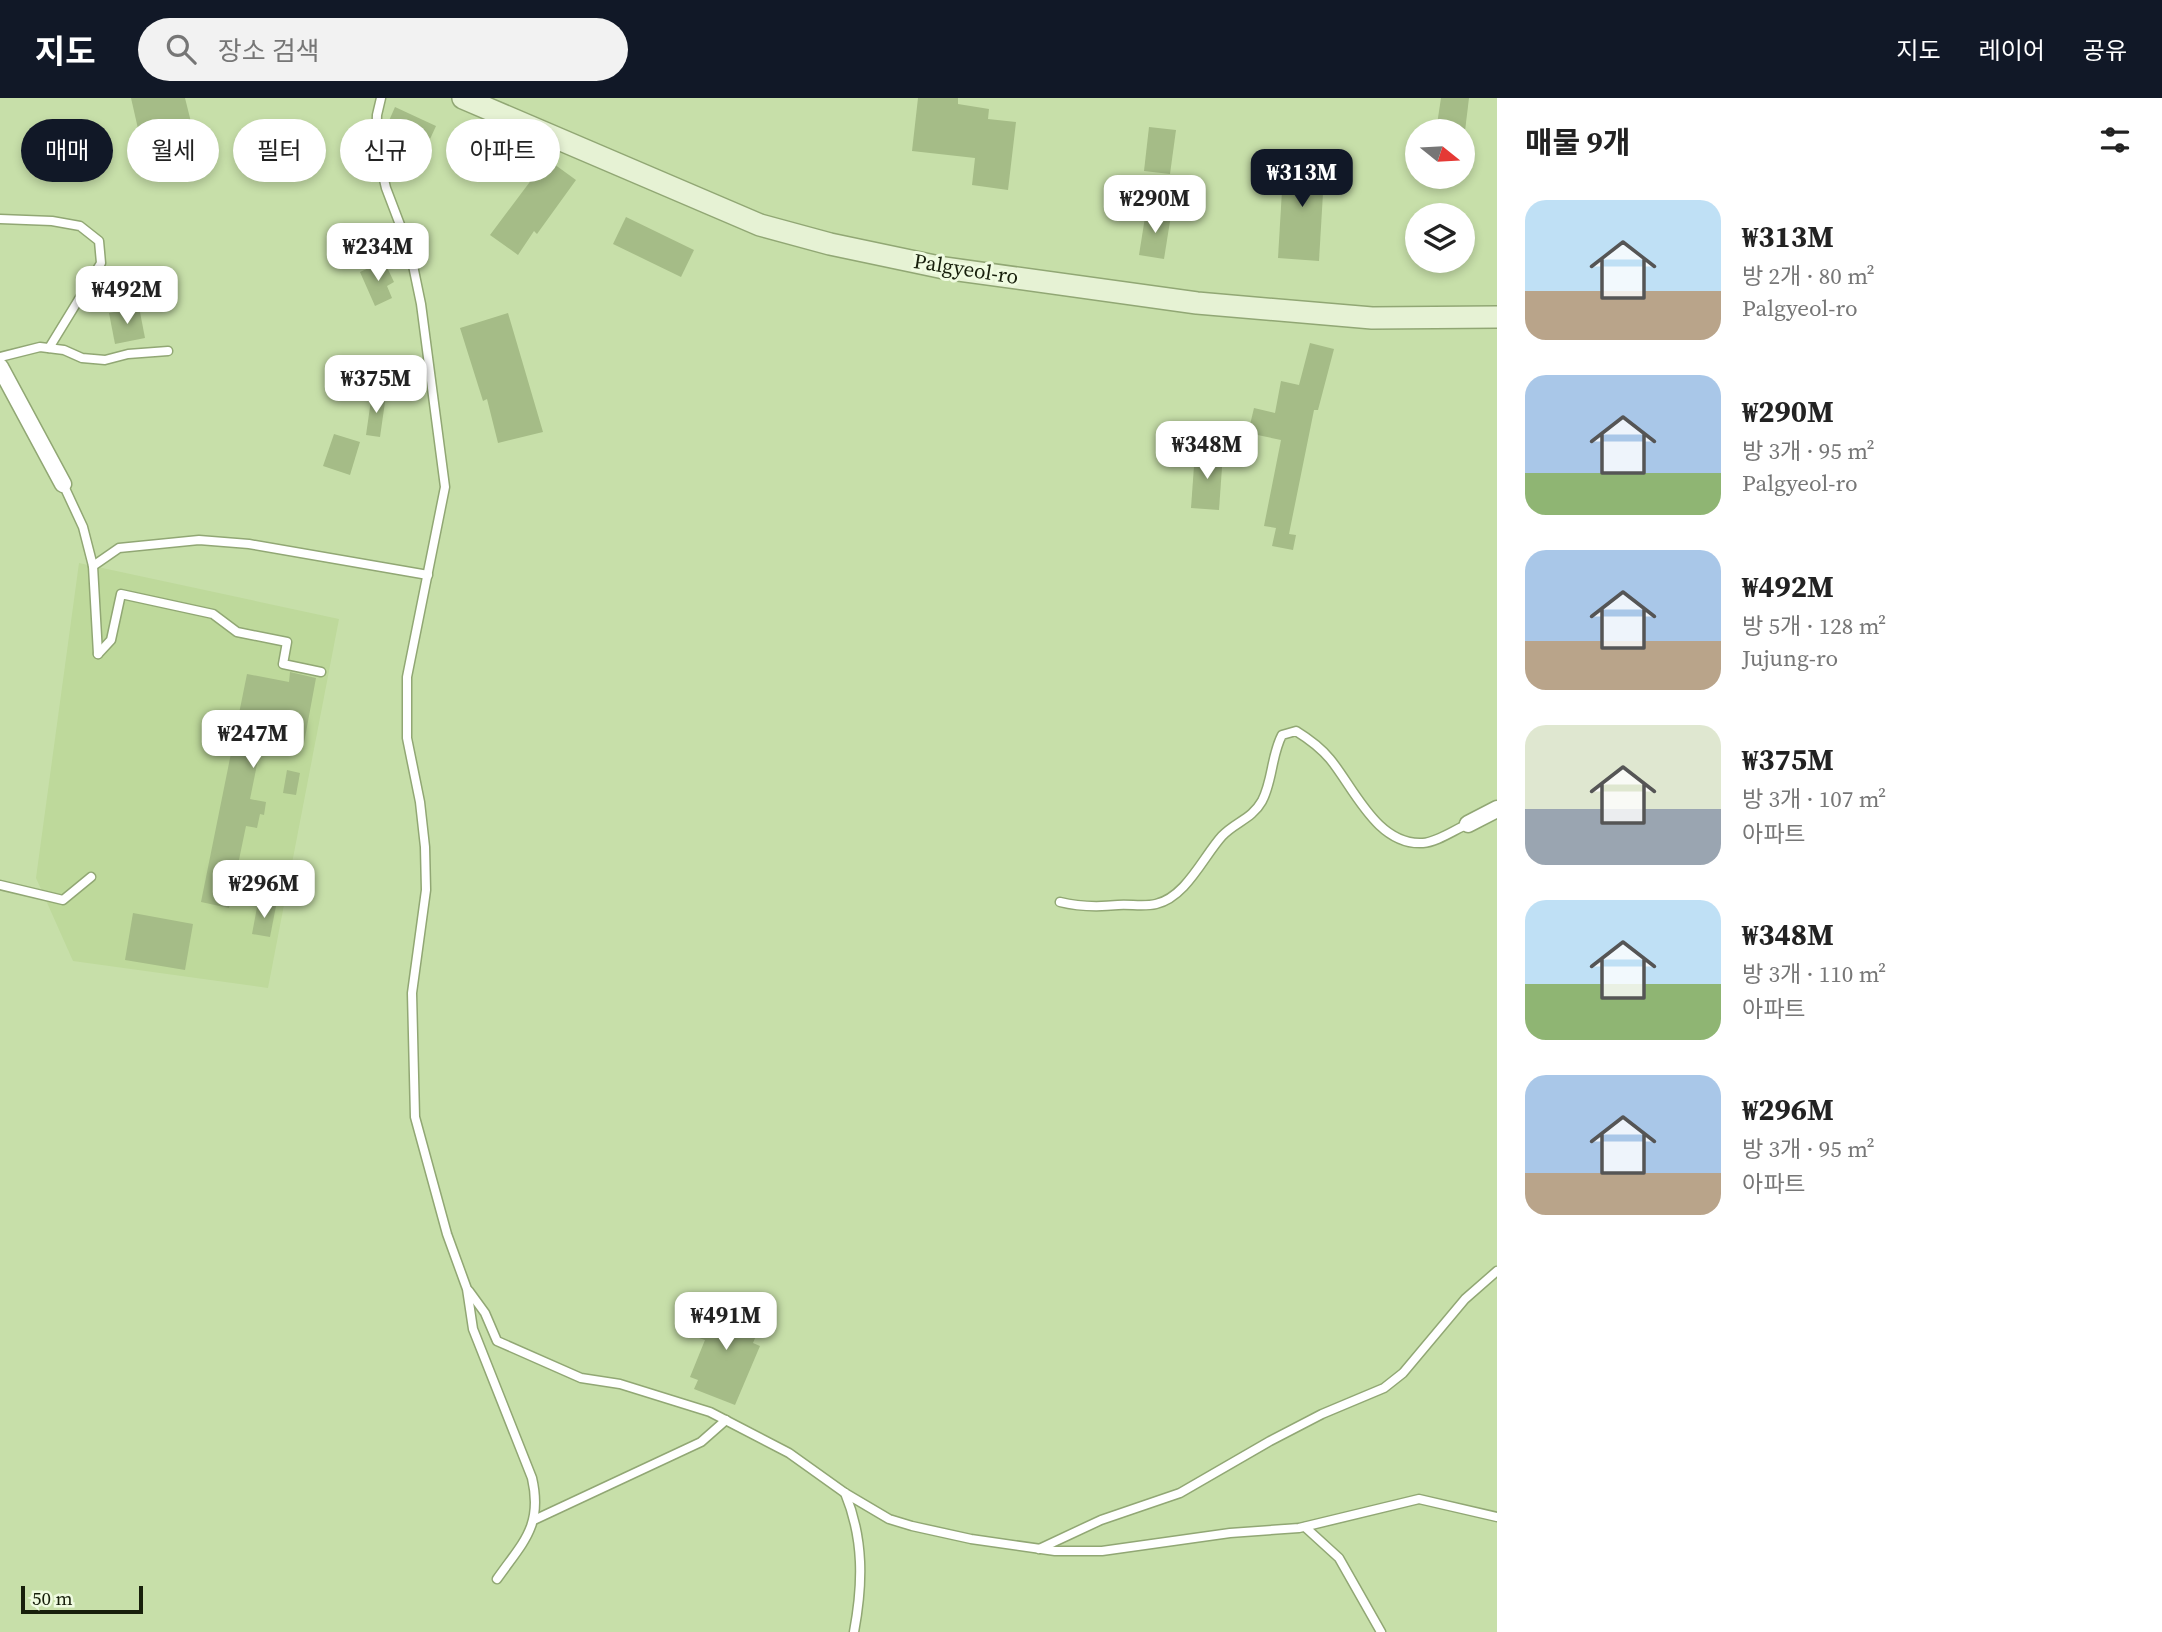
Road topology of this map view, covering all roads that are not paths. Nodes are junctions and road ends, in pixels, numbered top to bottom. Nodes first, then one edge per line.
1 (381, 98) edge
2 (463, 98) edge
3 (0, 219) edge
4 (1497, 317) edge
5 (49, 348) junction
6 (168, 351) dead end
7 (0, 357) edge
8 (0, 367) edge
9 (62, 484) joint
10 (93, 566) junction
11 (428, 575) junction
12 (321, 671) dead end
13 (1497, 809) edge
14 (1468, 824) joint
15 (91, 877) dead end
16 (0, 885) edge
17 (1060, 902) dead end
18 (1497, 1271) edge
19 (467, 1289) junction
20 (726, 1420) junction
21 (845, 1493) junction
22 (1497, 1517) edge
23 (534, 1520) junction
24 (1305, 1527) junction
25 (1039, 1549) junction
26 (497, 1579) dead end
27 (854, 1632) edge
28 (1381, 1632) edge

1 - 11 lane
2 - 4 street, Palgyeol-ro
3 - 5 lane
5 - 6 lane
5 - 7 lane
8 - 9 street
9 - 10 lane
10 - 11 lane
10 - 12 lane
11 - 19 lane
13 - 14 street
14 - 17 lane
15 - 16 lane
18 - 25 lane
19 - 20 lane
19 - 23 lane
20 - 21 lane
20 - 23 lane
21 - 25 lane
21 - 27 lane
22 - 24 lane
23 - 26 lane
24 - 25 lane
24 - 28 lane

